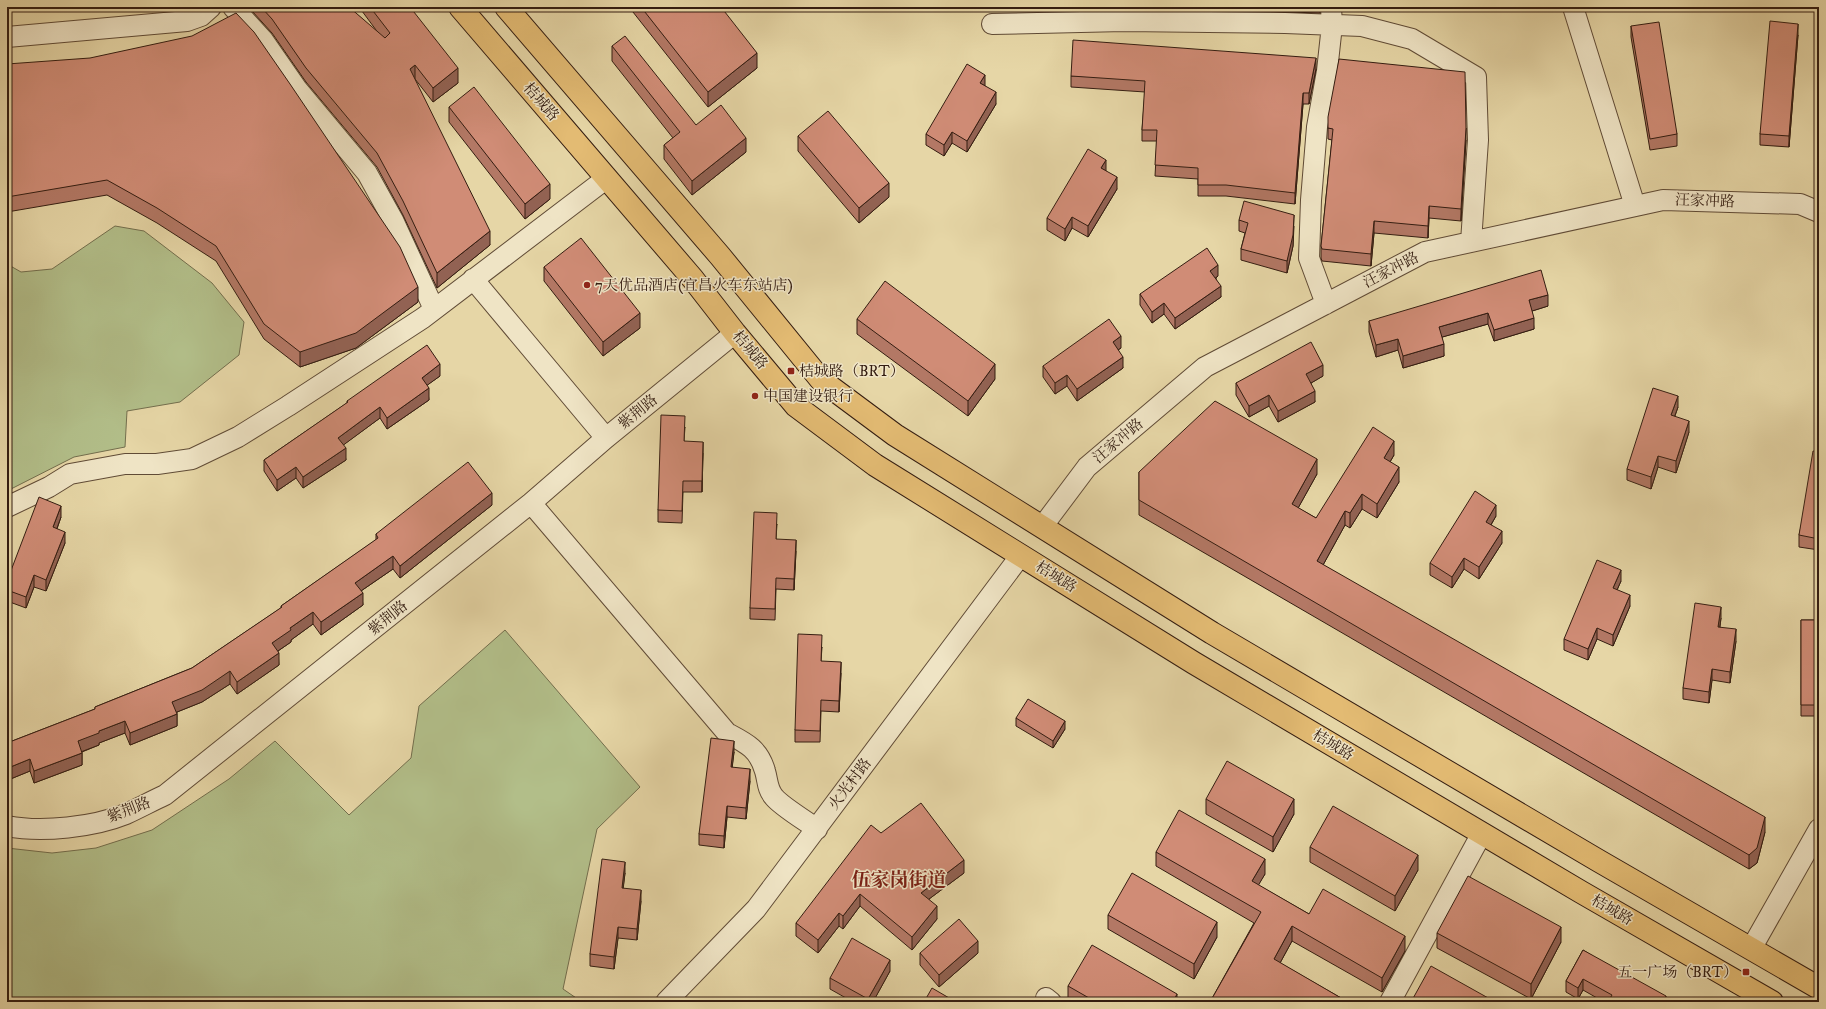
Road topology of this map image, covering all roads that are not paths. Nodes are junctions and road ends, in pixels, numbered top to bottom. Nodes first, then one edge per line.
1 (211, 7) edge
2 (232, 7) edge
3 (460, 7) edge
4 (506, 7) edge
5 (1573, 7) edge
6 (1332, 16) edge
7 (992, 24) dead end
8 (7, 37) edge
9 (607, 178) junction
10 (1635, 206) junction
11 (1819, 212) edge
12 (1471, 242) junction
13 (473, 279) junction
14 (1326, 304) junction
15 (434, 309) junction
16 (735, 333) junction
17 (606, 438) junction
18 (531, 503) junction
19 (7, 507) edge
20 (1042, 527) junction
21 (1021, 555) junction
22 (7, 826) edge
23 (816, 829) junction
24 (1819, 829) edge
25 (1482, 833) junction
26 (1751, 949) junction
27 (1819, 988) edge
28 (666, 1002) edge
29 (1390, 1002) edge
30 (1772, 1002) edge

1 - 8 street
2 - 15 street
3 - 9 main road, 桔城路
4 - 20 main road
5 - 10 street
6 - 7 street
6 - 12 street
6 - 14 street
9 - 13 street
9 - 16 main road, 桔城路
10 - 11 street, 汪家冲路
10 - 12 street, 汪家冲路
12 - 14 street, 汪家冲路
13 - 15 street
13 - 17 street
14 - 20 street, 汪家冲路
15 - 19 street
16 - 17 street, 紫荆路
16 - 21 main road, 桔城路
17 - 18 street, 紫荆路
18 - 22 street, 紫荆路
18 - 23 street
20 - 26 main road
21 - 23 street, 火光村路
21 - 25 main road, 桔城路
23 - 28 street, 火光村路
24 - 26 street
25 - 29 street
25 - 30 main road, 桔城路
26 - 27 main road

